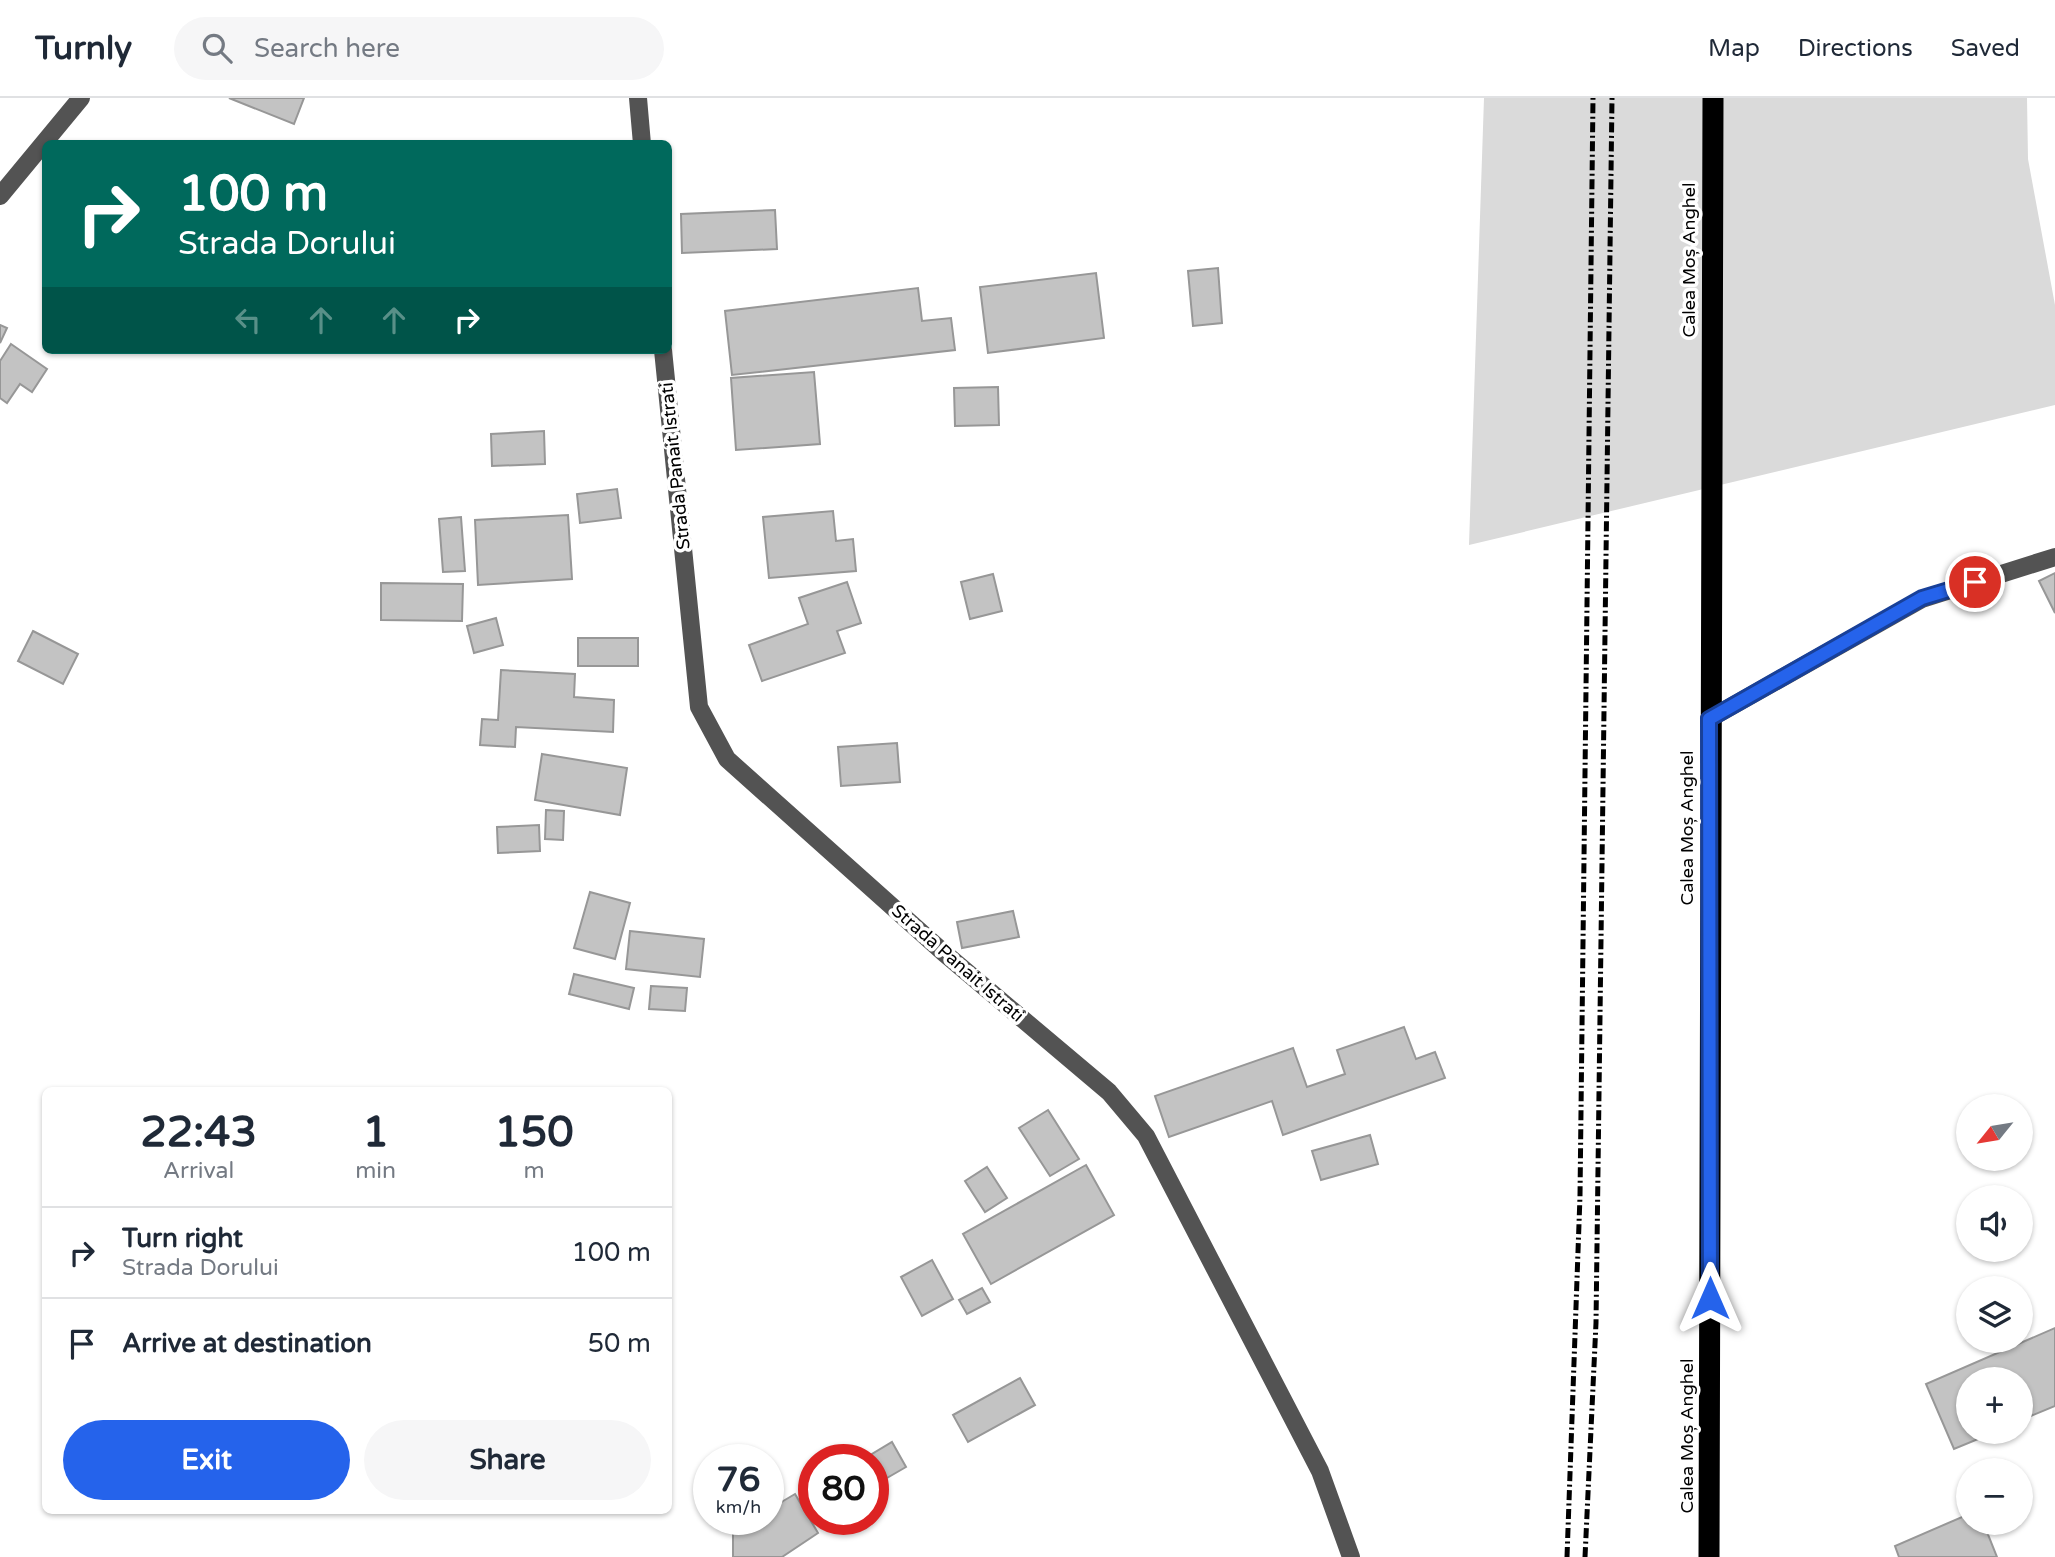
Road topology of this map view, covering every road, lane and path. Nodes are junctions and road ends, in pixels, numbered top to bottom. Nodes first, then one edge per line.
1 (81, 98) edge
2 (638, 98) edge
3 (1713, 98) edge
4 (46, 140) edge
5 (642, 140) edge
6 (42, 145) edge
7 (0, 196) edge
8 (663, 354) edge
9 (2055, 557) edge
10 (1709, 719) junction
11 (1351, 1557) edge
12 (1709, 1557) edge

1 - 4 street
2 - 5 street
3 - 10 highway, Calea Moș Anghel
6 - 7 street
8 - 11 street, Strada Panait Istrati
9 - 10 street
10 - 12 highway, Calea Moș Anghel

